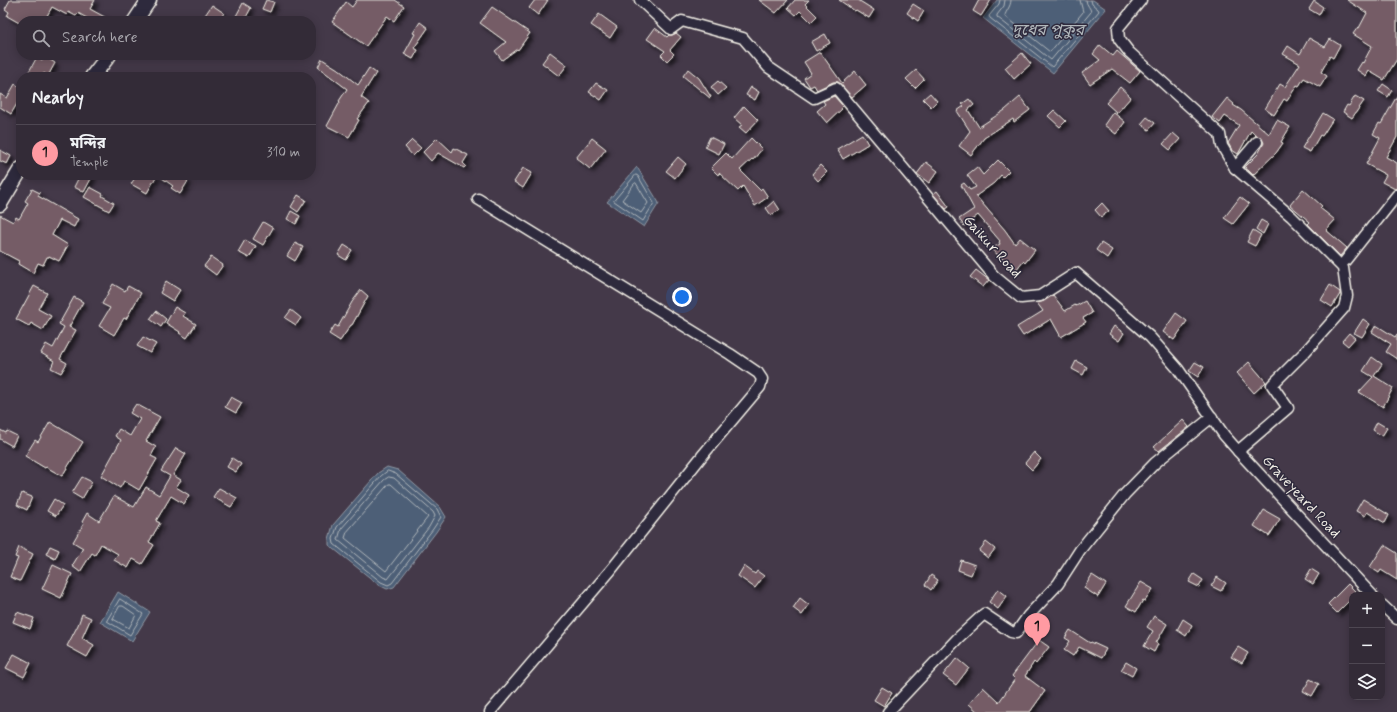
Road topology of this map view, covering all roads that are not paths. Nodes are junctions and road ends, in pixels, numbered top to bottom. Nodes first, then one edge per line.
1 (149, 0) edge
2 (640, 0) edge
3 (1141, 0) edge
4 (138, 16) edge
5 (105, 60) edge
6 (96, 72) edge
7 (1257, 142) dead end
8 (1235, 168) junction
9 (16, 177) edge
10 (1397, 195) edge
11 (478, 200) dead end
12 (0, 204) edge
13 (1345, 261) dead end
14 (1212, 417) junction
15 (1238, 451) junction
16 (1369, 592) edge
17 (1385, 608) edge
18 (1397, 619) edge
19 (490, 712) edge
20 (888, 712) edge

1 - 4 main road
2 - 14 street, Gaikur Road
3 - 8 street
5 - 6 main road
7 - 8 street
8 - 15 street
9 - 12 main road
10 - 13 street
11 - 19 street
14 - 15 street, Graveyeard Road
14 - 20 street
15 - 16 street, Graveyeard Road
17 - 18 street

